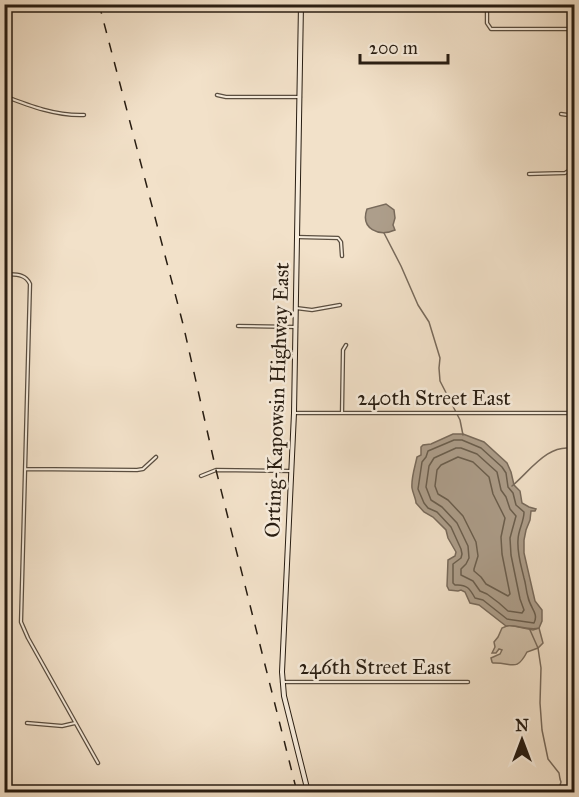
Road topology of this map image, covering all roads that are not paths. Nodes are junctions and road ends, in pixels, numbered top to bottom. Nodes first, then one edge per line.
1 (143, 4) edge
2 (487, 4) edge
3 (395, 5) edge
4 (301, 6) edge
5 (436, 7) dead end
6 (574, 29) edge
7 (217, 95) dead end
8 (4, 96) edge
9 (574, 96) edge
10 (300, 97) junction
11 (561, 114) dead end
12 (84, 115) dead end
13 (572, 118) junction
14 (574, 144) edge
15 (529, 174) dead end
16 (297, 237) junction
17 (342, 256) dead end
18 (4, 274) edge
19 (340, 305) dead end
20 (296, 308) junction
21 (238, 326) dead end
22 (296, 327) junction
23 (346, 345) dead end
24 (294, 412) junction
25 (342, 413) junction
26 (574, 413) edge
27 (156, 457) dead end
28 (25, 469) junction
29 (291, 471) junction
30 (201, 476) dead end
31 (282, 682) junction
32 (468, 682) dead end
33 (27, 723) dead end
34 (75, 723) junction
35 (98, 763) dead end
36 (308, 792) edge

1 - 4 street
2 - 6 street
3 - 4 street
3 - 5 street
4 - 10 main road, Orting-Kapowsin Highway East
7 - 10 street
8 - 12 street
9 - 13 street
10 - 16 main road, Orting-Kapowsin Highway East
11 - 13 street
13 - 14 street
14 - 15 street
16 - 17 street
16 - 20 main road, Orting-Kapowsin Highway East
18 - 28 street
19 - 20 street
20 - 22 main road, Orting-Kapowsin Highway East
21 - 22 street
22 - 24 main road, Orting-Kapowsin Highway East
23 - 25 street
24 - 25 street, 240th Street East
24 - 29 main road, Orting-Kapowsin Highway East
25 - 26 street, 240th Street East
27 - 28 street
28 - 34 street
29 - 30 street
29 - 31 main road, Orting-Kapowsin Highway East
31 - 32 street, 246th Street East
31 - 36 main road, Orting-Kapowsin Highway East
33 - 34 street
34 - 35 street

